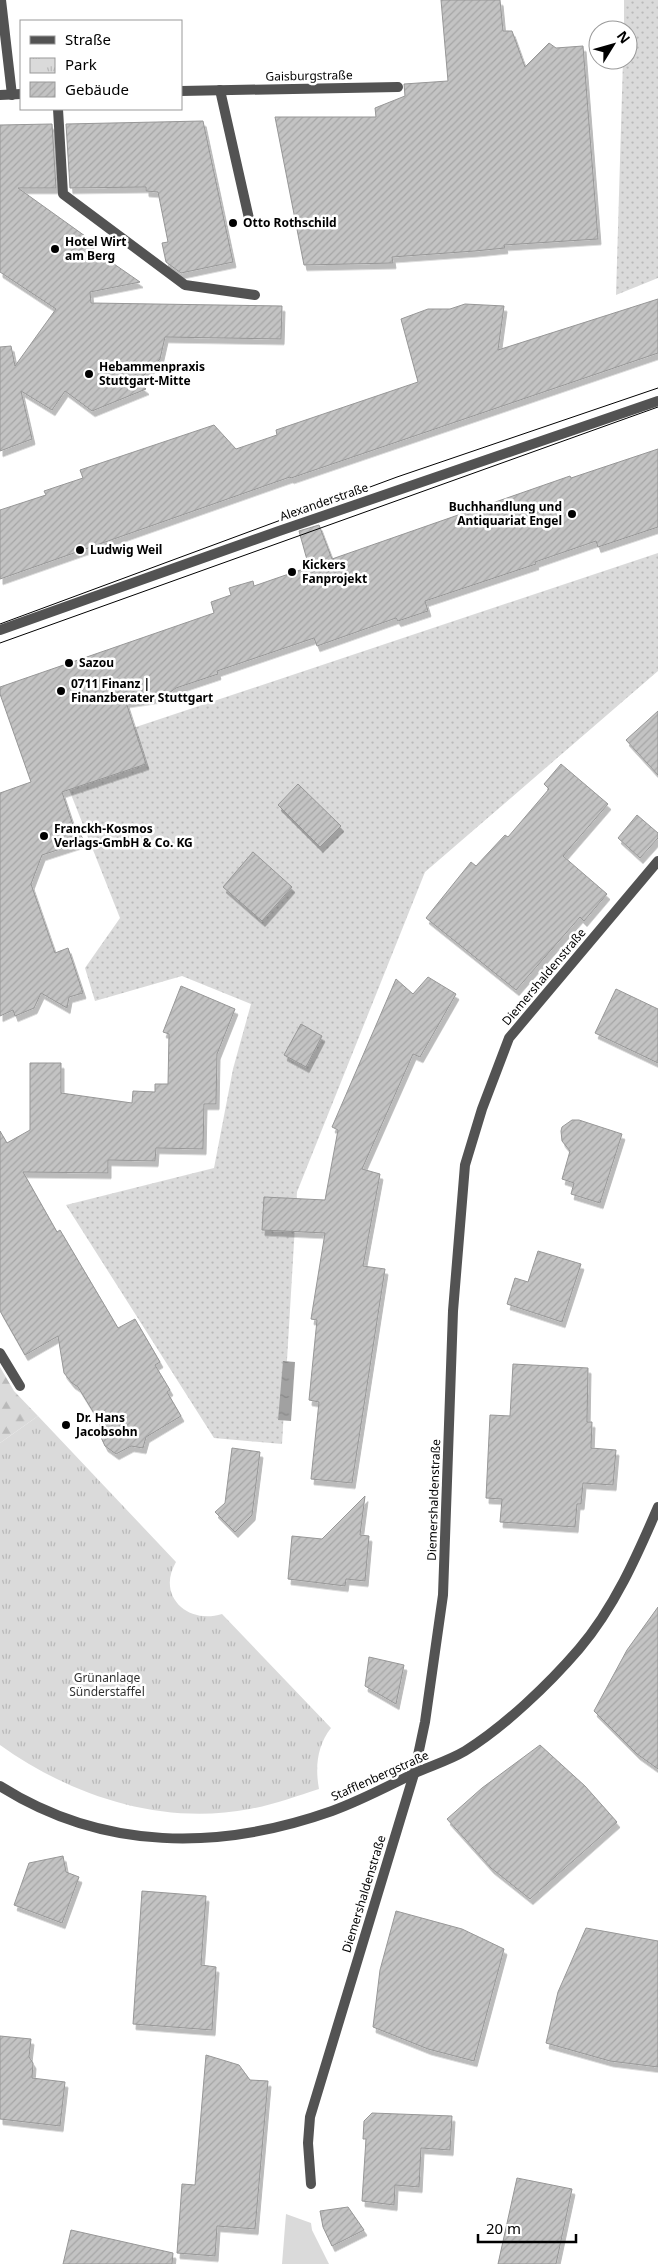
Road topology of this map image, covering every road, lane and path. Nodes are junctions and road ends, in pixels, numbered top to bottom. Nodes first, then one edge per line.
1 (1, 0) edge
2 (398, 87) dead end
3 (220, 90) junction
4 (182, 91) edge
5 (16, 94) edge
6 (0, 95) edge
7 (58, 110) edge
8 (250, 223) dead end
9 (255, 295) dead end
10 (658, 401) edge
11 (0, 630) edge
12 (658, 861) edge
13 (0, 1353) edge
14 (20, 1386) dead end
15 (658, 1507) edge
16 (414, 1774) junction
17 (0, 1786) edge
18 (311, 2184) dead end

1 - 5 street
2 - 3 street, Gaisburgstraße
3 - 4 street, Gaisburgstraße
3 - 8 street
5 - 6 street
7 - 9 street
10 - 11 street, Alexanderstraße
12 - 16 street, Diemershaldenstraße
13 - 14 street
15 - 16 street, Stafflenbergstraße
16 - 17 street, Stafflenbergstraße
16 - 18 street, Diemershaldenstraße

